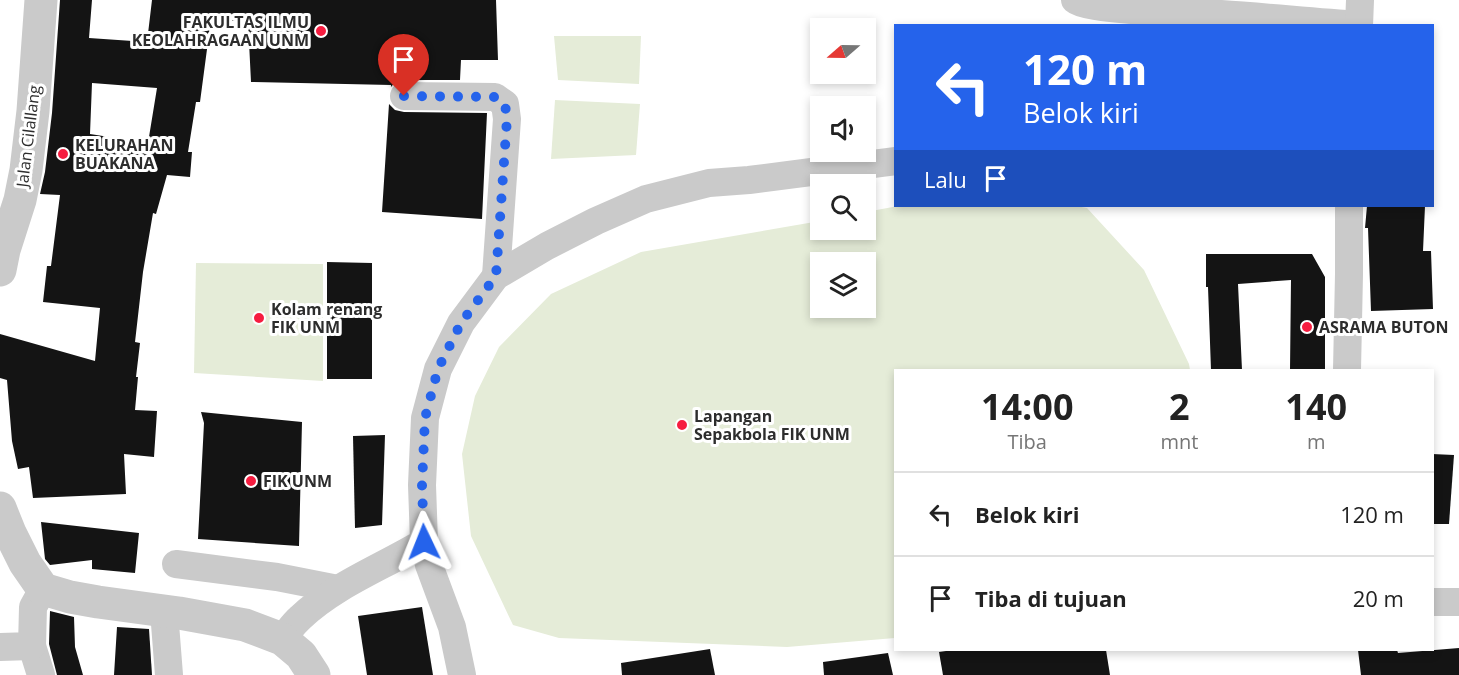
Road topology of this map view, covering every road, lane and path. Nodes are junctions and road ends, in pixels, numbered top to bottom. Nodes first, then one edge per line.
1 (41, 0) edge
2 (1075, 0) edge
3 (1360, 0) edge
4 (1222, 7) edge
5 (1345, 24) edge
6 (1359, 24) edge
7 (404, 96) dead end
8 (894, 161) edge
9 (10, 200) edge
10 (1349, 207) edge
11 (0, 270) edge
12 (496, 276) junction
13 (1347, 369) edge
14 (0, 508) edge
15 (424, 542) junction
16 (176, 564) dead end
17 (43, 589) junction
18 (338, 589) junction
19 (1434, 602) edge
20 (1459, 602) edge
21 (164, 611) junction
22 (282, 639) junction
23 (32, 646) junction
24 (0, 647) edge
25 (41, 675) edge
26 (169, 675) edge
27 (314, 675) edge
28 (462, 675) edge

1 - 9 street, Jalan Cilallang
2 - 4 street
3 - 6 street
4 - 5 street
7 - 12 street
8 - 12 street
9 - 11 street, Jalan Cilallang
10 - 13 street
12 - 15 street
14 - 17 street
15 - 18 street
15 - 28 street
16 - 18 street
17 - 21 street
17 - 23 street
18 - 22 street
19 - 20 street
21 - 22 street
21 - 26 street
22 - 27 street
23 - 24 street
23 - 25 street

